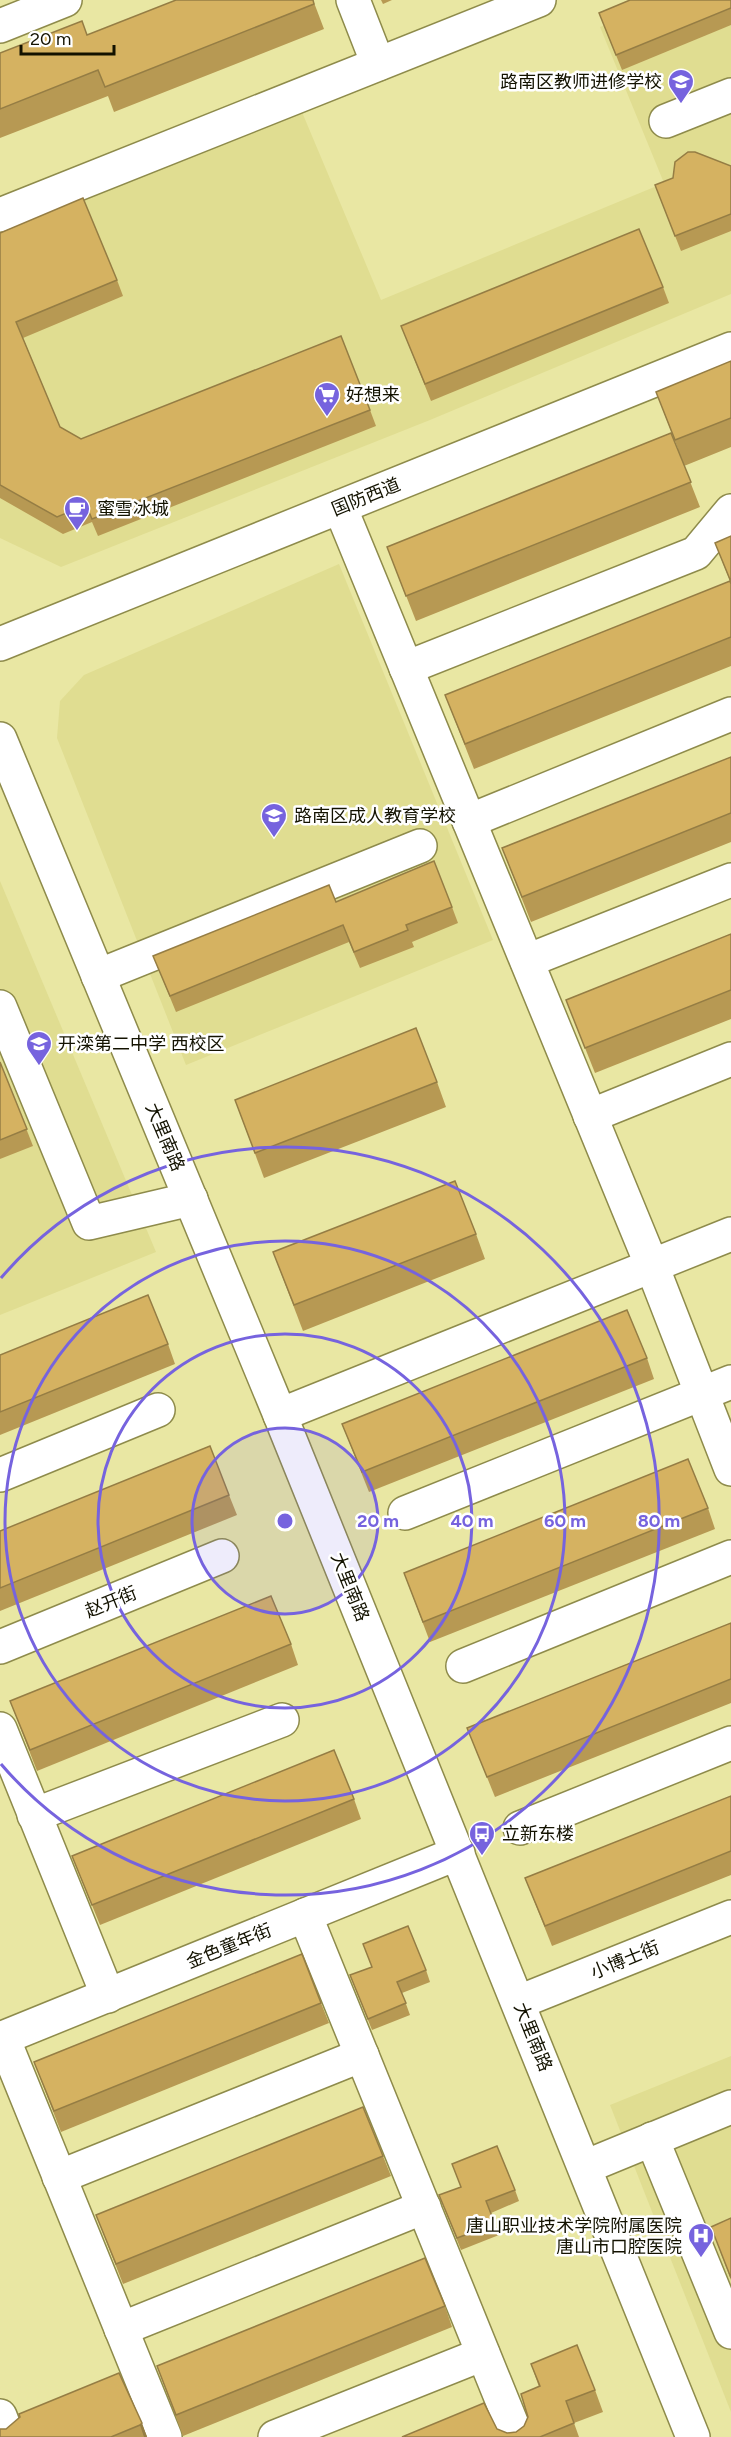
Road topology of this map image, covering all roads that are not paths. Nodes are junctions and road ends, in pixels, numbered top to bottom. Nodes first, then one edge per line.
1 (65, 0) edge
2 (352, 0) edge
3 (538, 0) edge
4 (0, 26) edge
5 (378, 64) junction
6 (731, 95) edge
7 (666, 122) dead end
8 (0, 215) edge
9 (731, 349) edge
10 (340, 507) junction
11 (731, 511) edge
12 (0, 644) edge
13 (406, 668) junction
14 (731, 714) edge
15 (0, 739) edge
16 (469, 821) junction
17 (420, 846) dead end
18 (731, 880) edge
19 (527, 961) junction
20 (98, 976) junction
21 (0, 1007) edge
22 (731, 1059) edge
23 (590, 1116) junction
24 (191, 1200) junction
25 (731, 1234) edge
26 (652, 1266) junction
27 (716, 1388) edge
28 (158, 1410) dead end
29 (280, 1415) junction
30 (731, 1469) edge
31 (0, 1475) edge
32 (405, 1514) dead end
33 (222, 1556) dead end
34 (731, 1557) edge
35 (0, 1647) edge
36 (463, 1666) dead end
37 (282, 1720) dead end
38 (0, 1729) edge
39 (731, 1743) edge
40 (34, 1815) junction
41 (520, 1828) dead end
42 (458, 1853) junction
43 (305, 1915) junction
44 (731, 1917) edge
45 (108, 1996) junction
46 (519, 2002) junction
47 (1, 2038) edge
48 (362, 2055) junction
49 (731, 2107) edge
50 (652, 2139) junction
51 (585, 2167) junction
52 (59, 2176) junction
53 (424, 2206) junction
54 (121, 2329) junction
55 (731, 2332) edge
56 (483, 2354) junction
57 (0, 2416) edge
58 (9, 2437) edge
59 (165, 2437) edge
60 (275, 2437) edge
61 (517, 2437) edge
62 (693, 2437) edge

1 - 4 street
2 - 5 street
3 - 5 street
5 - 8 street
6 - 7 street
9 - 10 street, 国防西道
10 - 12 street, 国防西道
10 - 13 street
11 - 13 street
13 - 16 street
14 - 16 street
15 - 20 street, 大里南路
16 - 19 street
17 - 20 street
18 - 19 street
19 - 23 street
20 - 24 street, 大里南路
21 - 24 street
22 - 23 street
23 - 26 street
24 - 29 street, 大里南路
25 - 26 street
26 - 27 street
26 - 29 street
27 - 30 street
27 - 32 street
28 - 31 street
29 - 42 street, 大里南路
33 - 35 street, 赵开街
34 - 36 street
37 - 40 street
38 - 40 street
39 - 41 street
40 - 45 street
42 - 43 street, 金色童年街
42 - 46 street, 大里南路
43 - 45 street, 金色童年街
43 - 48 street
44 - 46 street, 小博士街
45 - 47 street, 金色童年街
46 - 51 street, 大里南路
47 - 52 street
48 - 52 street
48 - 53 street
49 - 50 street
50 - 51 street
50 - 55 street
51 - 62 street, 大里南路
52 - 54 street
53 - 54 street
53 - 56 street
54 - 59 street
56 - 60 street
56 - 61 street
57 - 58 street

